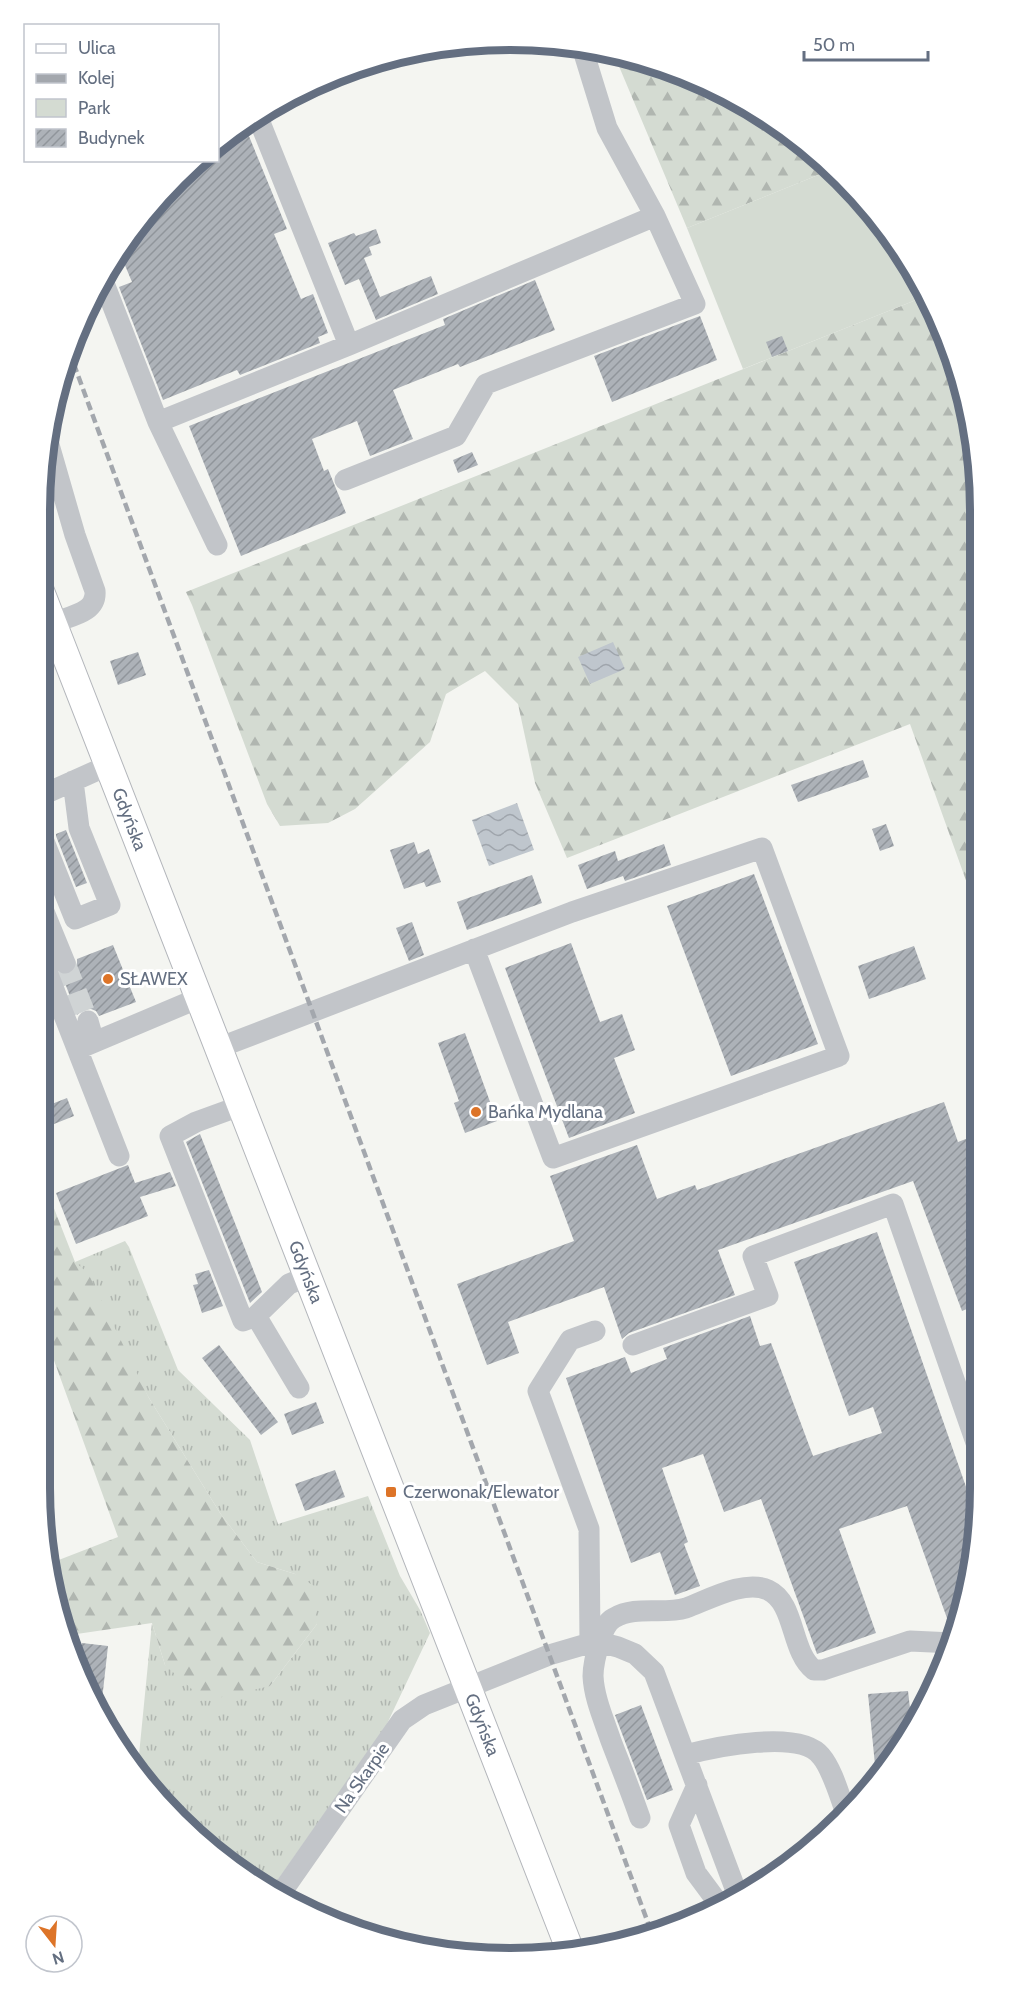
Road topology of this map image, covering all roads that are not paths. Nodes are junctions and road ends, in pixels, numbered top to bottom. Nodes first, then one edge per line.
1 (585, 55) edge
2 (262, 122) edge
3 (655, 216) junction
4 (106, 289) edge
5 (349, 345) junction
6 (158, 422) junction
7 (52, 457) edge
8 (345, 480) dead end
9 (217, 545) dead end
10 (50, 615) edge
11 (53, 623) junction
12 (107, 766) junction
13 (73, 781) junction
14 (50, 791) edge
15 (50, 856) edge
16 (50, 930) edge
17 (474, 950) junction
18 (65, 963) tunnel mouth
19 (50, 974) edge
20 (199, 998) junction
21 (88, 1021) tunnel mouth
22 (86, 1046) junction
23 (218, 1048) junction
24 (240, 1106) junction
25 (119, 1156) dead end
26 (306, 1277) junction
27 (256, 1316) junction
28 (595, 1331) dead end
29 (633, 1345) dead end
30 (299, 1388) dead end
31 (970, 1425) edge
32 (594, 1642) junction
33 (944, 1642) edge
34 (468, 1688) junction
35 (686, 1755) junction
36 (697, 1785) junction
37 (843, 1806) edge
38 (640, 1818) dead end
39 (284, 1889) edge
40 (736, 1889) edge
41 (716, 1900) edge
42 (568, 1945) edge

1 - 3 street
2 - 5 street
3 - 5 street
3 - 8 street
4 - 6 street
5 - 6 street
6 - 9 street
7 - 11 street
10 - 11 main road, Gdyńska
11 - 12 main road, Gdyńska
12 - 13 street
12 - 20 main road, Gdyńska
13 - 14 street
13 - 15 street
16 - 18 street
17 - 17 street
17 - 23 street
19 - 22 street
20 - 22 street
20 - 23 main road, Gdyńska
21 - 22 street
22 - 25 street
23 - 24 main road, Gdyńska
24 - 26 main road, Gdyńska
24 - 27 street
26 - 27 street
26 - 34 main road, Gdyńska
27 - 30 street
28 - 32 street
29 - 31 street
32 - 33 street
32 - 34 street, Na Skarpie
32 - 35 street
32 - 38 street
34 - 39 street, Na Skarpie
34 - 42 main road, Gdyńska
35 - 36 street
35 - 37 street
36 - 40 street
36 - 41 street

